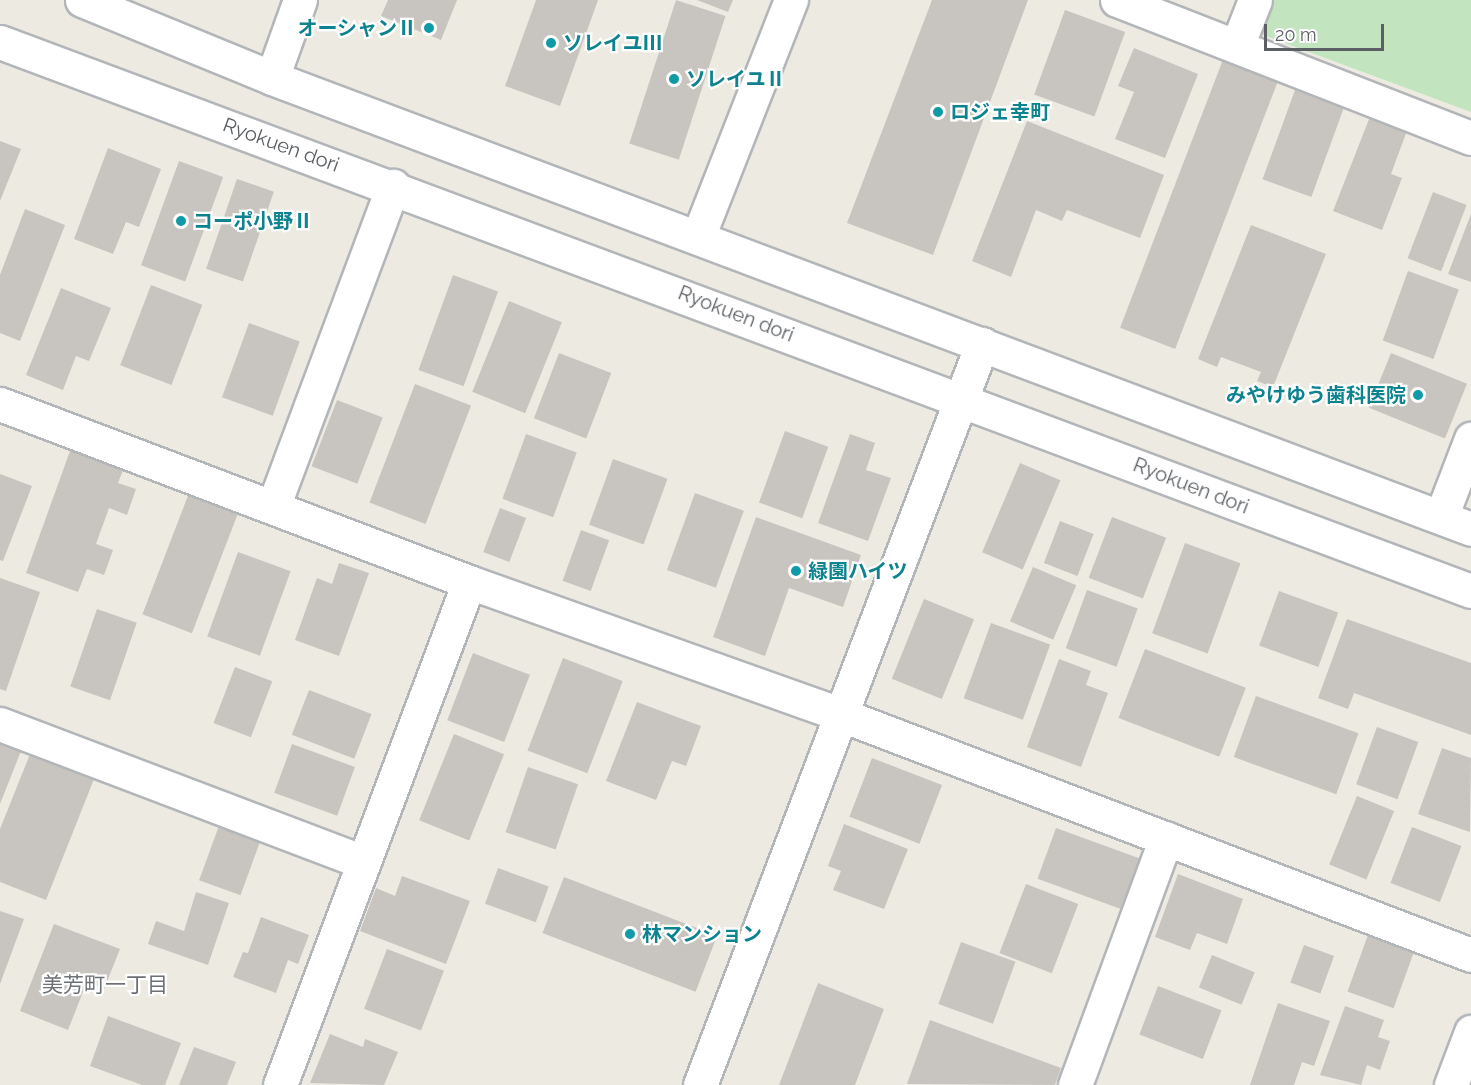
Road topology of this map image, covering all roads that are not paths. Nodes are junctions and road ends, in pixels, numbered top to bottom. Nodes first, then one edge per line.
1 (82, 0) edge
2 (300, 0) edge
3 (791, 0) edge
4 (1117, 0) edge
5 (1255, 0) edge
6 (0, 42) edge
7 (1237, 46) junction
8 (272, 78) junction
9 (1471, 138) edge
10 (393, 186) junction
11 (698, 237) junction
12 (982, 344) junction
13 (961, 398) junction
14 (0, 404) edge
15 (1471, 439) edge
16 (273, 507) junction
17 (1441, 517) junction
18 (1471, 529) edge
19 (469, 582) junction
20 (1471, 591) edge
21 (839, 714) junction
22 (0, 724) edge
23 (1166, 838) junction
24 (364, 862) junction
25 (1471, 955) edge
26 (1471, 1032) edge
27 (280, 1085) edge
28 (700, 1085) edge
29 (1075, 1085) edge
30 (1451, 1085) edge

1 - 8 street
2 - 8 street
3 - 11 street
4 - 7 street
5 - 7 street
6 - 10 street, Ryokuen dori
7 - 9 street
8 - 11 street
10 - 13 street, Ryokuen dori
10 - 16 street
11 - 12 street
12 - 13 street
12 - 17 street
13 - 20 street, Ryokuen dori
13 - 21 street
14 - 16 street
15 - 17 street
16 - 19 street
17 - 18 street
19 - 21 street
19 - 24 street
21 - 23 street
21 - 28 street
22 - 24 street
23 - 25 street
23 - 29 street
24 - 27 street
26 - 30 street

